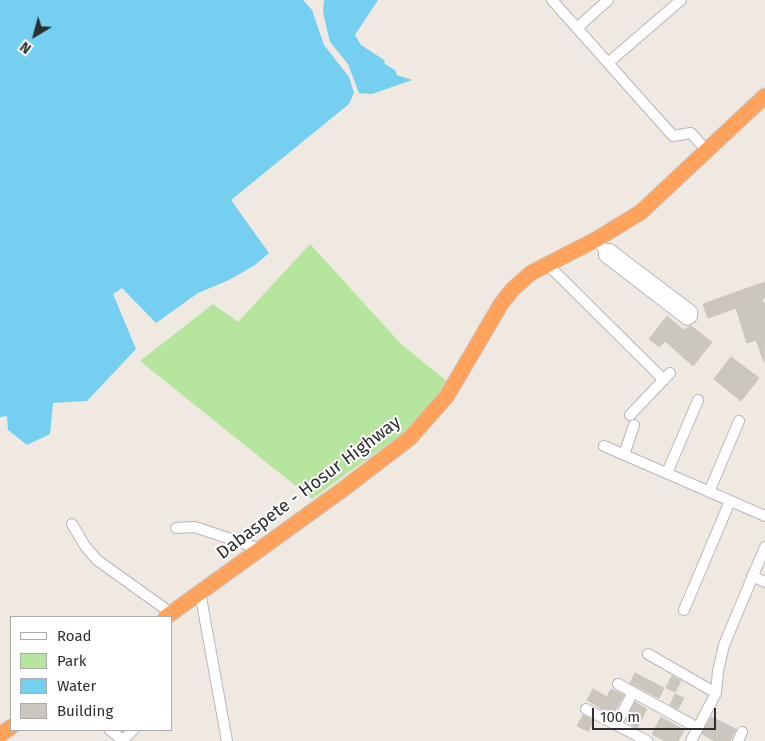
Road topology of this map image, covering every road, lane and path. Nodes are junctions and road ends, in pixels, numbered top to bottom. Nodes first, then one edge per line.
1 (552, 0) edge
2 (608, 0) edge
3 (681, 0) edge
4 (577, 28) junction
5 (608, 63) junction
6 (765, 96) edge
7 (707, 151) junction
8 (600, 244) junction
9 (547, 264) junction
10 (698, 400) dead end
11 (630, 415) dead end
12 (739, 421) dead end
13 (634, 425) dead end
14 (604, 446) dead end
15 (624, 455) junction
16 (667, 473) junction
17 (709, 492) junction
18 (730, 500) junction
19 (765, 516) edge
20 (72, 524) dead end
21 (176, 528) dead end
22 (765, 548) edge
23 (260, 549) junction
24 (752, 576) junction
25 (765, 582) edge
26 (200, 592) junction
27 (684, 610) dead end
28 (169, 615) edge
29 (648, 654) dead end
30 (618, 684) dead end
31 (633, 692) junction
32 (716, 693) junction
33 (586, 709) dead end
34 (616, 725) junction
35 (698, 728) junction
36 (111, 731) edge
37 (132, 731) edge
38 (227, 741) edge
39 (647, 741) edge
40 (691, 741) edge

1 - 4 street
2 - 4 street
3 - 5 street
4 - 5 street
5 - 7 street
6 - 7 highway, Dabaspete - Hosur Highway
7 - 8 highway, Dabaspete - Hosur Highway
8 - 8 street
8 - 9 highway, Dabaspete - Hosur Highway
9 - 11 street
9 - 23 highway, Dabaspete - Hosur Highway
10 - 16 street
12 - 17 street
13 - 15 street
14 - 15 street
15 - 16 street
16 - 17 street
17 - 18 street
18 - 19 street
18 - 27 street
20 - 28 street
21 - 23 street
22 - 24 street
23 - 26 highway, Dabaspete - Hosur Highway
24 - 25 street
24 - 32 street
26 - 28 highway, Dabaspete - Hosur Highway
26 - 38 street
29 - 32 street
30 - 31 street
31 - 34 street
31 - 35 street
32 - 35 street
33 - 34 street
34 - 39 street
35 - 40 street
36 - 37 street

